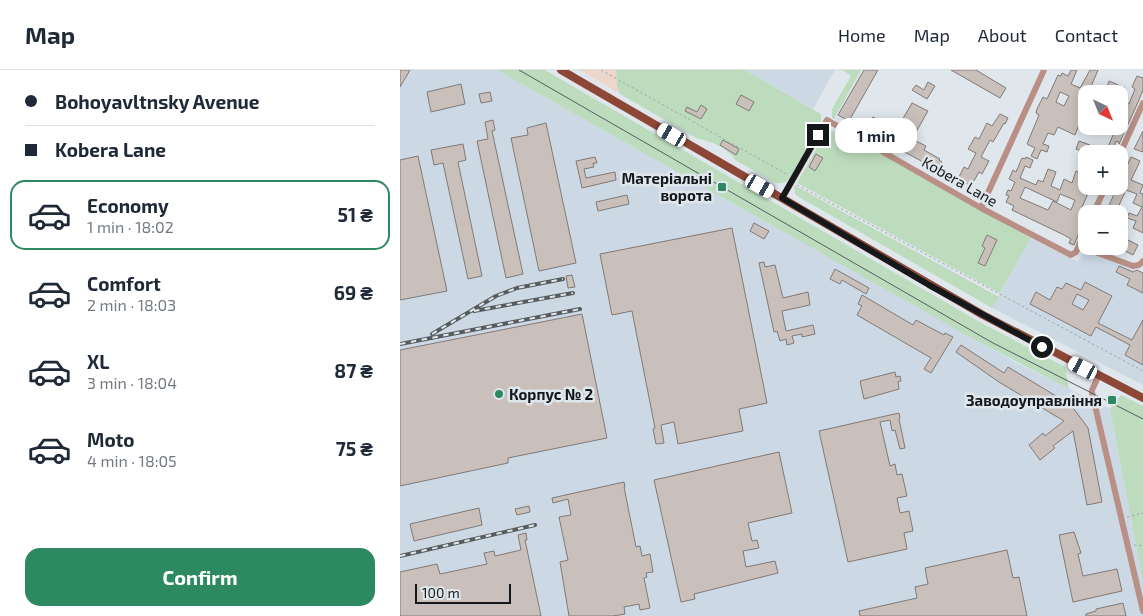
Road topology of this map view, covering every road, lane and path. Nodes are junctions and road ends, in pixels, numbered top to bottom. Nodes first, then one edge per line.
1 (560, 70) edge
2 (601, 70) edge
3 (1044, 70) edge
4 (1143, 103) edge
5 (1124, 145) edge
6 (793, 181) junction
7 (782, 198) junction
8 (981, 208) junction
9 (1078, 248) edge
10 (1103, 255) edge
11 (1143, 261) edge
12 (1143, 371) edge
13 (1098, 375) junction
14 (1143, 398) edge
15 (1143, 513) edge
16 (1122, 518) junction
17 (1128, 545) junction
18 (1143, 546) edge
19 (1143, 611) edge

1 - 7 main road
2 - 6 path
3 - 8 street
4 - 5 street
6 - 7 street, Kobera Lane
6 - 8 street, Kobera Lane
6 - 12 path
7 - 13 main road
8 - 9 street, Kobera Lane
10 - 11 street
13 - 14 main road
13 - 16 street
15 - 16 path
16 - 17 street
17 - 18 path
17 - 19 street

